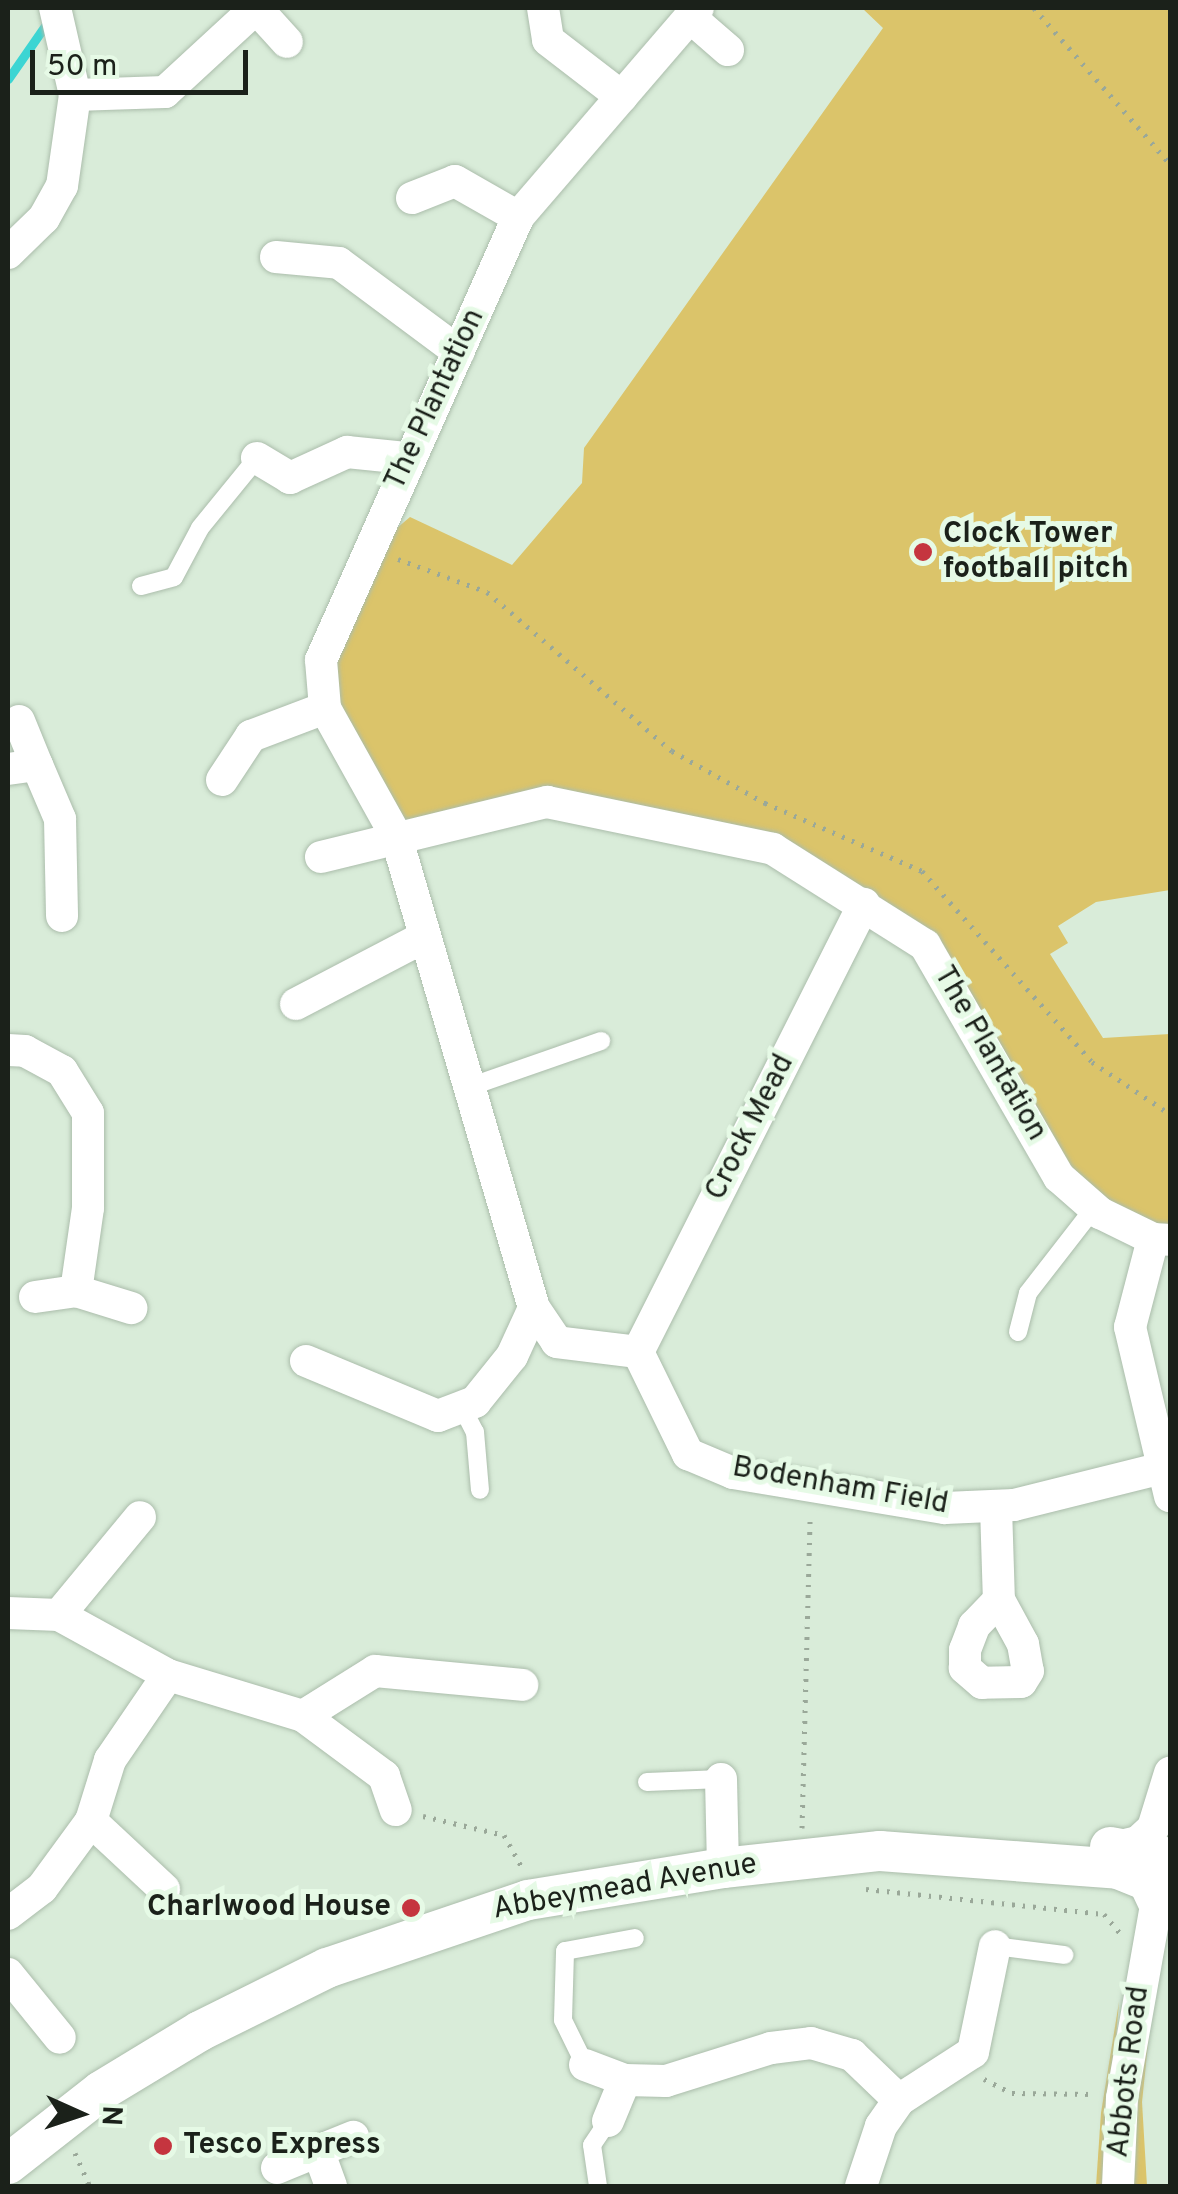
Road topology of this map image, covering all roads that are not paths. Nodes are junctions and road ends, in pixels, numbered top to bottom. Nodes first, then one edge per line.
1 (257, 8) edge
2 (543, 8) edge
3 (694, 13) edge
4 (58, 20) edge
5 (287, 42) dead end
6 (728, 50) dead end
7 (75, 95) junction
8 (622, 98) junction
9 (412, 198) dead end
10 (518, 216) junction
11 (8, 253) edge
12 (276, 257) dead end
13 (459, 352) junction
14 (257, 458) joint
15 (406, 458) junction
16 (141, 586) dead end
17 (325, 708) junction
18 (19, 721) dead end
19 (22, 767) edge
20 (222, 780) dead end
21 (395, 834) junction
22 (321, 857) dead end
23 (864, 904) junction
24 (62, 916) dead end
25 (424, 937) junction
26 (296, 1004) dead end
27 (601, 1040) dead end
28 (8, 1050) edge
29 (469, 1088) junction
30 (1094, 1208) junction
31 (1162, 1239) edge
32 (76, 1291) junction
33 (34, 1297) dead end
34 (131, 1308) dead end
35 (534, 1308) junction
36 (1018, 1332) dead end
37 (638, 1352) junction
38 (306, 1361) dead end
39 (462, 1407) junction
40 (1166, 1482) edge
41 (480, 1490) dead end
42 (996, 1507) junction
43 (140, 1517) dead end
44 (1000, 1600) dead end
45 (8, 1613) edge
46 (58, 1615) junction
47 (168, 1675) junction
48 (522, 1685) dead end
49 (304, 1716) junction
50 (1170, 1773) edge
51 (721, 1779) joint
52 (647, 1782) dead end
53 (396, 1810) road end
54 (92, 1820) junction
55 (1165, 1844) edge
56 (815, 1860) junction
57 (723, 1868) junction
58 (164, 1889) dead end
59 (1164, 1901) edge
60 (8, 1914) edge
61 (634, 1938) dead end
62 (995, 1946) joint
63 (1064, 1955) dead end
64 (8, 1974) edge
65 (60, 2038) dead end
66 (585, 2065) joint
67 (625, 2080) junction
68 (899, 2100) junction
69 (608, 2121) joint
70 (353, 2137) dead end
71 (318, 2151) junction
72 (8, 2164) edge
73 (278, 2168) dead end
74 (331, 2186) edge
75 (598, 2186) edge
76 (861, 2186) edge
77 (1118, 2186) edge

1 - 5 street
1 - 7 street
2 - 8 street
3 - 6 street
3 - 8 street, The Plantation
4 - 7 street
7 - 11 street
8 - 10 street, The Plantation
9 - 10 street
10 - 13 street, The Plantation
12 - 13 street
13 - 15 street, The Plantation
14 - 15 street
14 - 16 lane
15 - 17 street, The Plantation
17 - 20 street
17 - 21 street, The Plantation
18 - 19 street
19 - 24 street
21 - 22 street
21 - 23 street, The Plantation
21 - 25 street, The Plantation
23 - 30 street, The Plantation
23 - 37 street, Crock Mead
25 - 26 street
25 - 29 street, The Plantation
27 - 29 lane
28 - 32 street
29 - 35 street, The Plantation
30 - 31 street, The Plantation
30 - 36 lane
31 - 40 street
32 - 33 street
32 - 34 street
35 - 37 street, The Plantation
35 - 39 street
37 - 42 street, Bodenham Field
38 - 39 street
39 - 41 lane
40 - 42 street, Bodenham Field
42 - 44 street
43 - 46 street
45 - 46 street
46 - 47 street
47 - 49 street
47 - 54 street
48 - 49 street
49 - 53 street
50 - 55 street
51 - 52 lane
51 - 57 street
54 - 58 street
54 - 60 street
55 - 56 street, Abbeymead Avenue
55 - 59 street
56 - 57 street, Abbeymead Avenue
56 - 59 street, Abbeymead Avenue
57 - 72 street, Abbeymead Avenue
59 - 77 street, Abbots Road
61 - 66 lane
62 - 63 lane
62 - 68 street
64 - 65 street
66 - 67 street
67 - 68 street
67 - 69 street
68 - 76 street
69 - 75 lane
70 - 71 street
71 - 73 street
71 - 74 street

